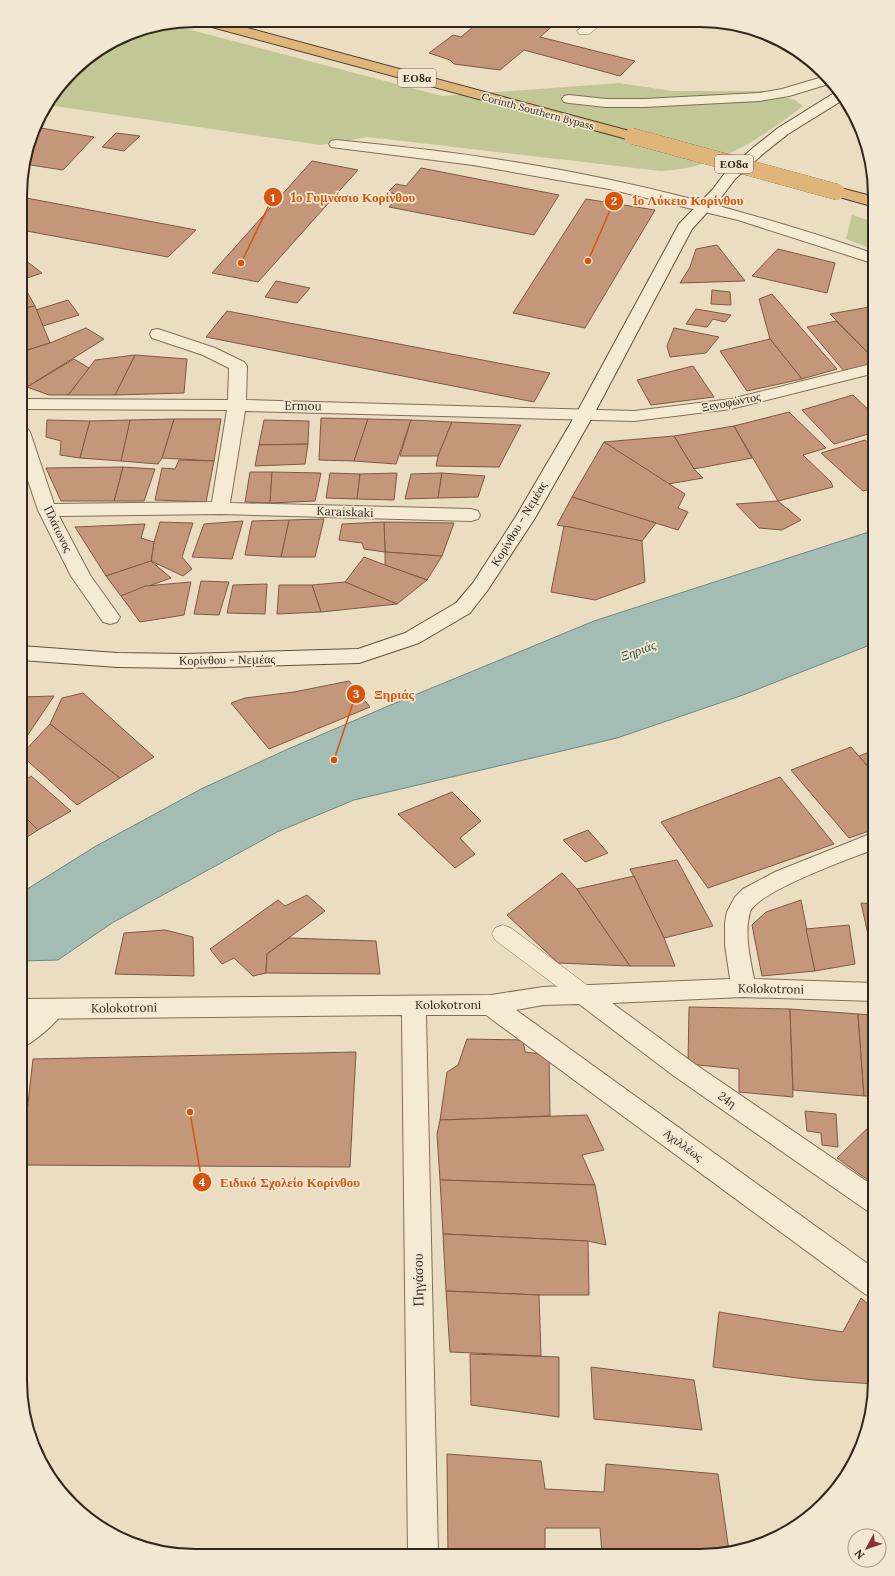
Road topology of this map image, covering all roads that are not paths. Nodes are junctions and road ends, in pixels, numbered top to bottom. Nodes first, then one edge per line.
1 (228, 27) edge
2 (590, 27) edge
3 (584, 31) dead end
4 (823, 81) edge
5 (837, 98) edge
6 (569, 99) dead end
7 (336, 144) dead end
8 (868, 200) edge
9 (704, 206) junction
10 (868, 257) edge
11 (158, 334) dead end
12 (868, 370) edge
13 (27, 404) edge
14 (237, 405) junction
15 (585, 414) junction
16 (27, 450) edge
17 (220, 508) junction
18 (47, 510) junction
19 (471, 515) dead end
20 (110, 617) dead end
21 (27, 654) edge
22 (868, 843) edge
23 (503, 934) dead end
24 (743, 988) junction
25 (868, 992) edge
26 (583, 994) junction
27 (491, 1005) junction
28 (414, 1006) junction
29 (27, 1009) edge
30 (53, 1009) junction
31 (27, 1032) edge
32 (868, 1197) edge
33 (868, 1280) edge
34 (423, 1549) edge

1 - 8 highway, Corinth Southern Bypass / ΕΟ8α, bridge
2 - 3 lane
4 - 6 street
5 - 9 street, Κορίνθου - Νεμέας
7 - 9 street
9 - 10 street
9 - 15 street, Κορίνθου - Νεμέας
11 - 14 street
12 - 15 street, Ξενοφώντος
13 - 14 street, Ermou
14 - 15 street, Ermou
14 - 17 street
15 - 21 street, Κορίνθου - Νεμέας
16 - 18 street, Πλάτωνος
17 - 18 street, Karaiskaki
17 - 19 street, Karaiskaki
18 - 20 street, Πλάτωνος
22 - 24 street
23 - 26 lane
24 - 25 street, Kolokotroni
24 - 26 street, Kolokotroni
26 - 27 street, Kolokotroni
26 - 32 street, 24η
27 - 28 street, Kolokotroni
27 - 33 street, Αχιλλέως
28 - 30 street, Kolokotroni
28 - 34 street, Πηγάσου
29 - 30 street, Kolokotroni
30 - 31 street

